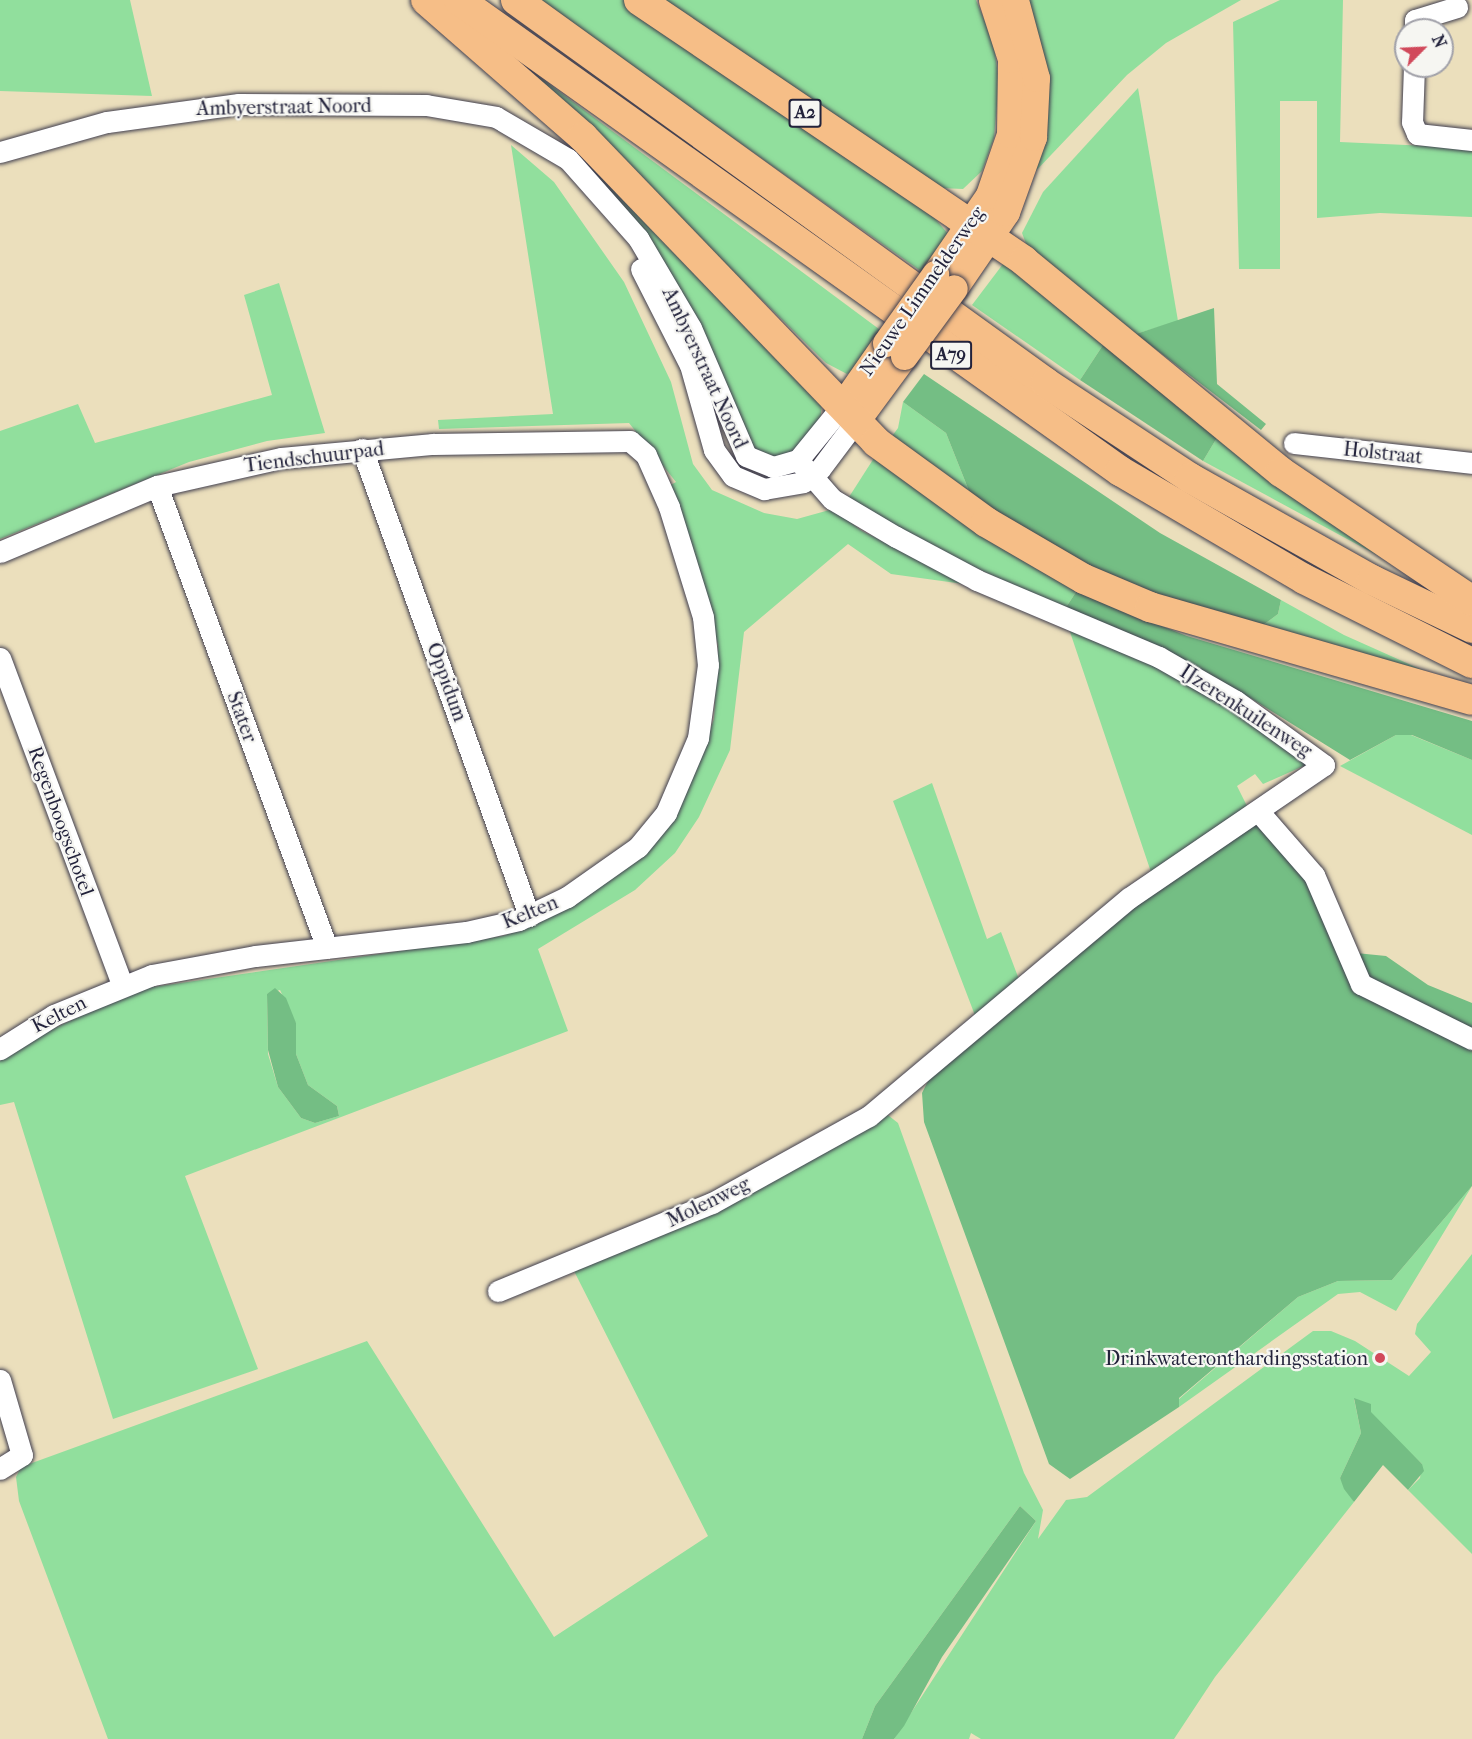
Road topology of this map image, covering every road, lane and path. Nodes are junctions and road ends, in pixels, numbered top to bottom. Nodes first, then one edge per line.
1 (426, 0) edge
2 (459, 0) edge
3 (516, 0) edge
4 (639, 0) edge
5 (992, 0) edge
6 (1015, 0) edge
7 (1457, 7) dead end
8 (1421, 18) edge
9 (1414, 78) edge
10 (530, 139) junction
11 (1472, 140) edge
12 (0, 152) edge
13 (980, 232) junction
14 (849, 413) junction
15 (1294, 443) dead end
16 (642, 447) joint
17 (362, 449) junction
18 (798, 460) junction
19 (1472, 463) edge
20 (812, 476) junction
21 (157, 486) junction
22 (0, 552) edge
23 (1472, 600) edge
24 (1472, 628) edge
25 (0, 658) edge
26 (1472, 663) edge
27 (1472, 700) edge
28 (1259, 812) junction
29 (529, 916) junction
30 (327, 948) junction
31 (122, 985) junction
32 (1472, 1039) edge
33 (0, 1049) edge
34 (905, 1088) joint
35 (498, 1291) dead end
36 (0, 1380) edge
37 (12, 1444) edge
38 (1, 1469) edge

1 - 14 highway
2 - 26 highway, A79
3 - 24 highway, A79
4 - 13 highway, A2
5 - 13 main road, Nieuwe Limmelderweg
6 - 13 main road, Nieuwe Limmelderweg
7 - 8 street
9 - 11 street
10 - 12 street, Ambyerstraat Noord
10 - 18 street, Ambyerstraat Noord
10 - 20 street, Ambyerstraat Noord
13 - 14 main road, Nieuwe Limmelderweg, bridge
13 - 23 highway
14 - 18 street
14 - 20 street, Ambyerstraat Noord
14 - 27 highway
15 - 19 street, Holstraat
16 - 17 street, Tiendschuurpad
16 - 29 street, Kelten
17 - 21 street, Tiendschuurpad
17 - 29 street, Oppidum
18 - 20 street, IJzerenkuilenweg
20 - 28 street, IJzerenkuilenweg
21 - 22 street, Tiendschuurpad
21 - 30 street, Stater
25 - 31 street, Regenboogschotel
28 - 32 street
28 - 34 street, IJzerenkuilenweg
29 - 30 street, Kelten
30 - 31 street, Kelten
31 - 33 street, Kelten
34 - 35 street, Molenweg
36 - 37 street
37 - 38 street

